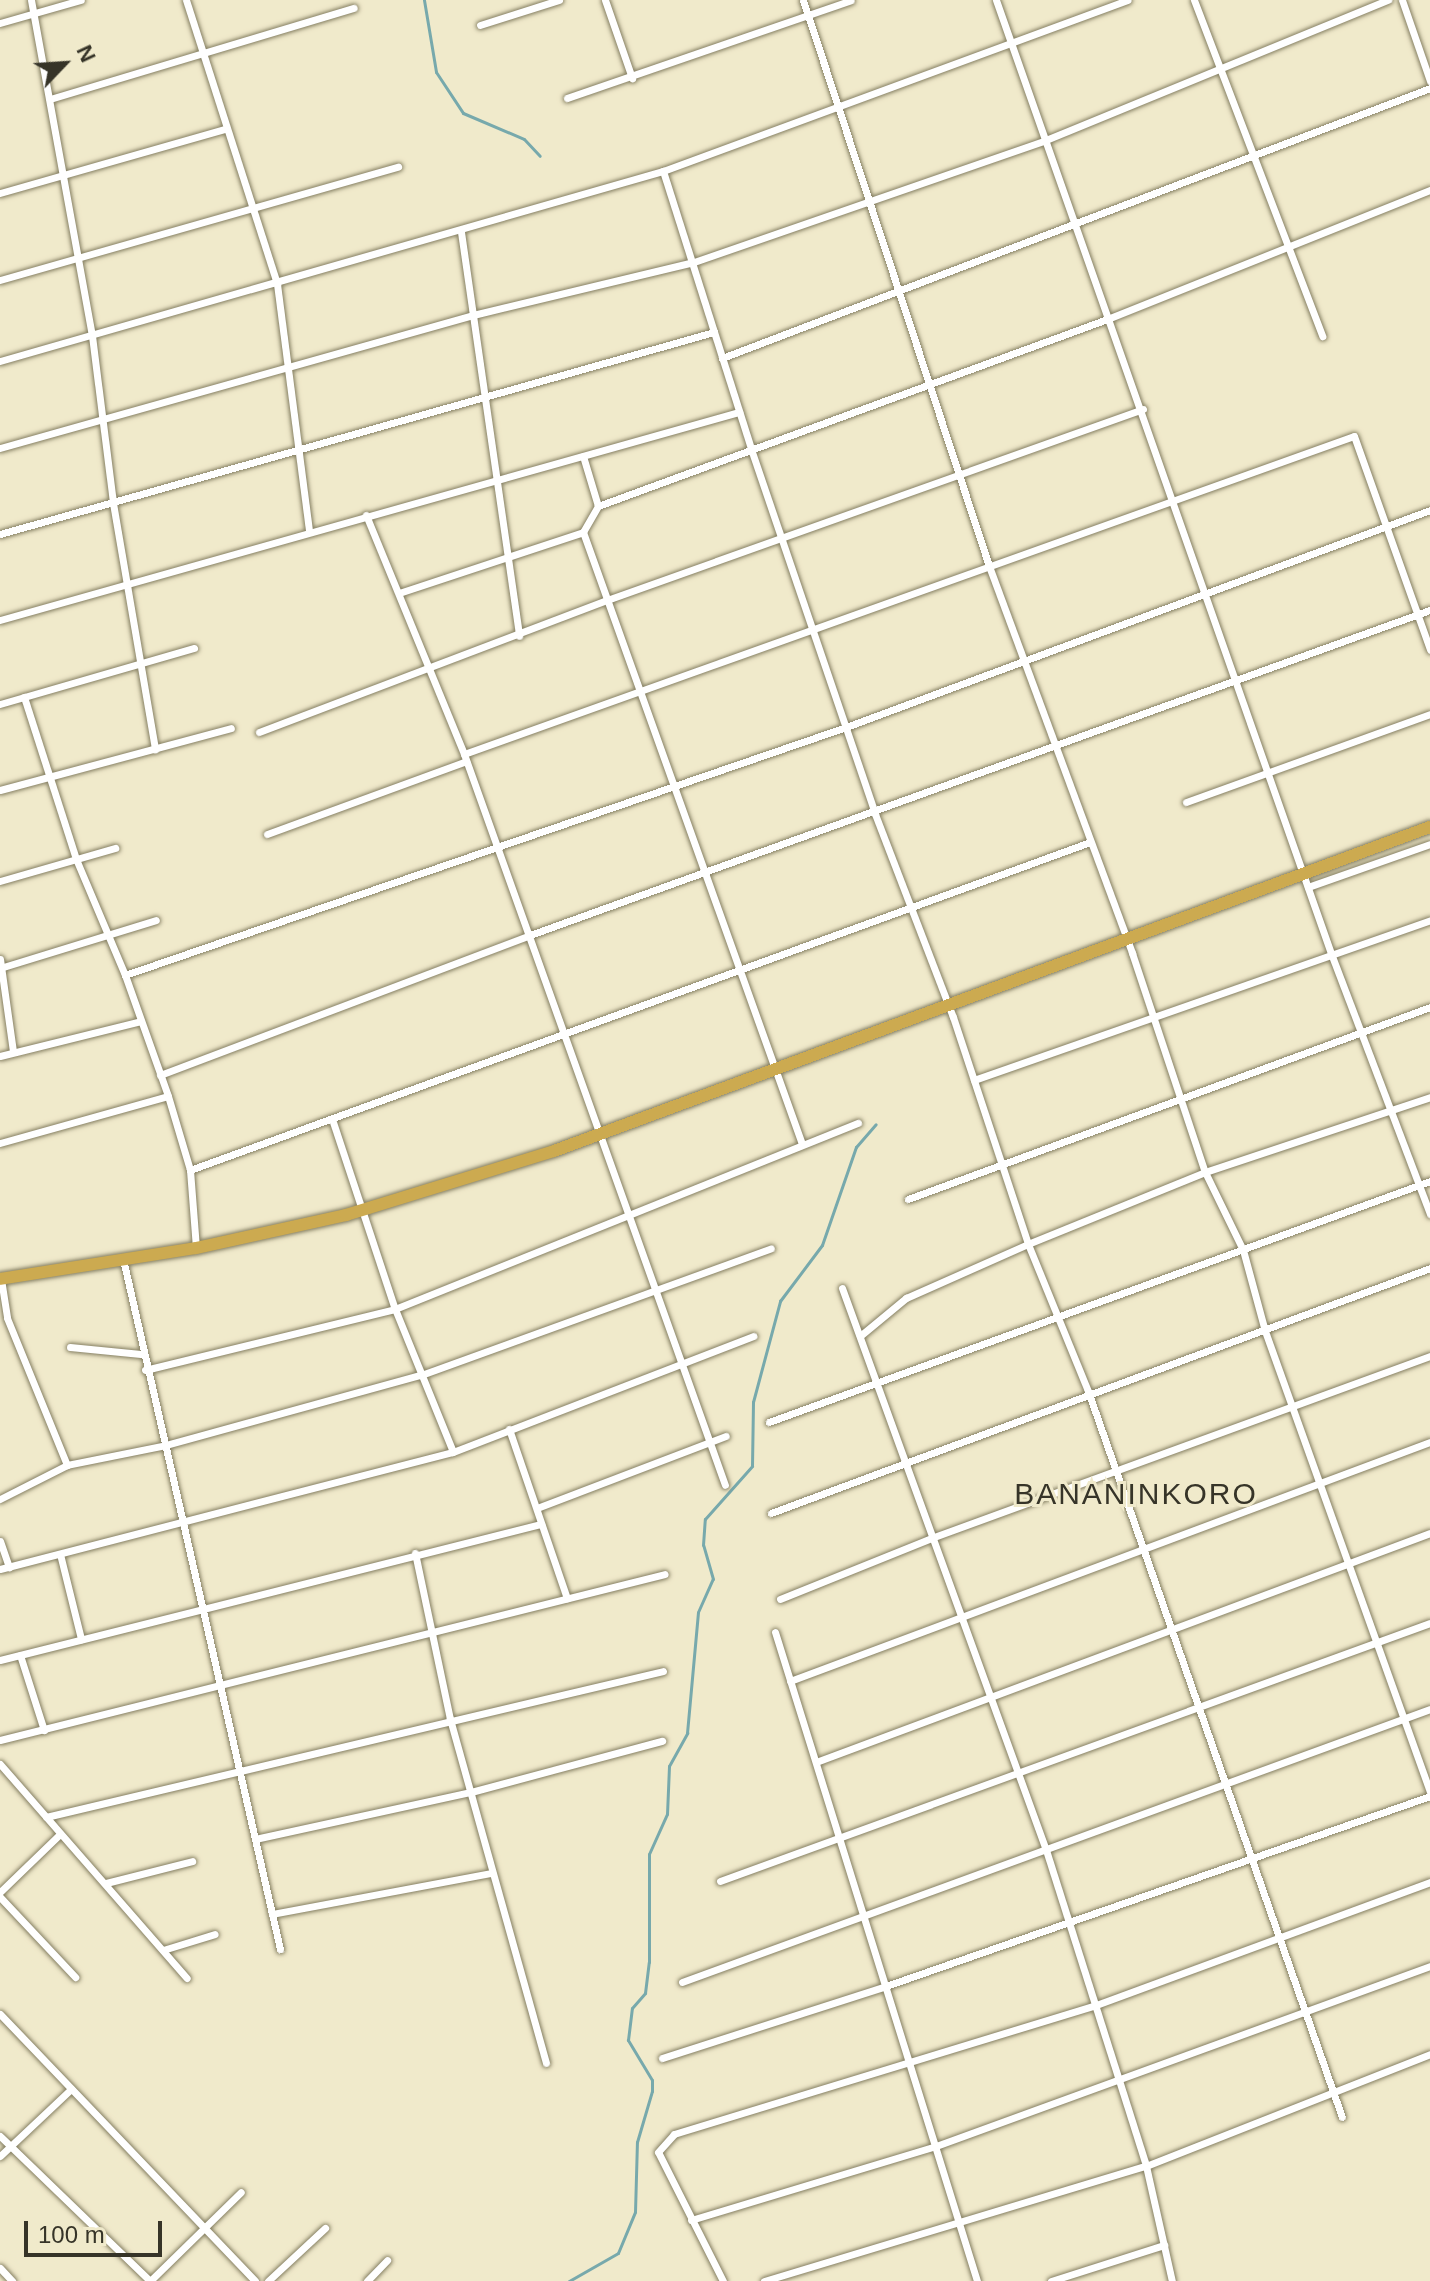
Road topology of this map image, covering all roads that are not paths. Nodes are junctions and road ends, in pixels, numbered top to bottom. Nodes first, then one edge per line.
1 (31, 0) edge
2 (81, 0) edge
3 (186, 0) edge
4 (559, 0) edge
5 (605, 0) edge
6 (803, 0) edge
7 (851, 0) edge
8 (996, 0) edge
9 (1128, 0) edge
10 (1194, 0) edge
11 (1388, 0) edge
12 (1402, 0) edge
13 (354, 8) dead end
14 (34, 14) junction
15 (808, 16) junction
16 (0, 23) edge
17 (480, 25) dead end
18 (1012, 44) junction
19 (200, 51) junction
20 (1219, 66) junction
21 (632, 78) junction
22 (1430, 81) edge
23 (1430, 88) edge
24 (567, 98) dead end
25 (50, 99) junction
26 (839, 108) junction
27 (225, 129) junction
28 (1046, 140) junction
29 (1254, 159) junction
30 (398, 167) dead end
31 (663, 171) junction
32 (65, 174) junction
33 (1430, 190) edge
34 (0, 193) edge
35 (873, 202) junction
36 (251, 209) junction
37 (1076, 225) junction
38 (461, 232) junction
39 (1287, 247) junction
40 (77, 258) junction
41 (694, 262) junction
42 (0, 280) edge
43 (277, 284) junction
44 (901, 291) junction
45 (473, 315) junction
46 (1110, 318) junction
47 (714, 332) junction
48 (92, 336) junction
49 (1322, 336) dead end
50 (722, 358) junction
51 (0, 361) edge
52 (288, 369) junction
53 (931, 382) junction
54 (485, 398) junction
55 (1143, 409) junction
56 (739, 412) junction
57 (104, 422) junction
58 (0, 448) edge
59 (751, 449) junction
60 (300, 452) junction
61 (583, 456) junction
62 (960, 474) junction
63 (497, 481) junction
64 (1174, 500) junction
65 (113, 503) junction
66 (598, 506) junction
67 (1430, 510) edge
68 (366, 515) junction
69 (1385, 528) junction
70 (309, 531) junction
71 (583, 532) junction
72 (0, 534) edge
73 (782, 537) junction
74 (508, 559) junction
75 (989, 566) junction
76 (127, 583) junction
77 (1206, 592) junction
78 (399, 593) junction
79 (607, 600) junction
80 (1430, 610) edge
81 (1416, 615) junction
82 (0, 620) edge
83 (813, 633) junction
84 (519, 636) junction
85 (194, 648) dead end
86 (1430, 650) edge
87 (1025, 660) junction
88 (140, 664) junction
89 (429, 667) junction
90 (1237, 680) junction
91 (639, 696) junction
92 (24, 697) junction
93 (0, 704) edge
94 (1430, 714) edge
95 (846, 727) junction
96 (231, 728) dead end
97 (259, 732) dead end
98 (1056, 746) junction
99 (155, 749) junction
100 (465, 757) junction
101 (1269, 774) junction
102 (49, 777) junction
103 (670, 787) junction
104 (0, 790) edge
105 (1186, 802) dead end
106 (875, 814) junction
107 (1430, 827) edge
108 (267, 834) dead end
109 (1090, 842) junction
110 (1430, 844) edge
111 (494, 845) junction
112 (115, 848) dead end
113 (76, 859) junction
114 (702, 873) junction
115 (1306, 880) junction
116 (0, 881) edge
117 (911, 909) junction
118 (156, 920) dead end
119 (1430, 920) edge
120 (530, 935) junction
121 (105, 936) junction
122 (1127, 939) junction
123 (1332, 956) junction
124 (0, 965) edge
125 (736, 971) junction
126 (125, 975) junction
127 (947, 1002) junction
128 (1430, 1007) edge
129 (1153, 1016) junction
130 (141, 1021) junction
131 (1360, 1033) junction
132 (566, 1036) junction
133 (13, 1052) junction
134 (0, 1056) edge
135 (773, 1071) junction
136 (160, 1075) junction
137 (974, 1080) junction
138 (168, 1096) junction
139 (1430, 1097) edge
140 (1181, 1098) junction
141 (1391, 1111) junction
142 (332, 1119) junction
143 (858, 1123) dead end
144 (601, 1134) junction
145 (0, 1143) edge
146 (802, 1144) junction
147 (1002, 1162) junction
148 (190, 1170) junction
149 (1205, 1172) junction
150 (1430, 1181) edge
151 (1419, 1185) junction
152 (908, 1199) dead end
153 (364, 1210) junction
154 (627, 1212) junction
155 (1430, 1214) edge
156 (1028, 1244) junction
157 (196, 1248) junction
158 (771, 1248) dead end
159 (1243, 1250) junction
160 (123, 1259) junction
161 (1430, 1268) edge
162 (0, 1279) edge
163 (842, 1288) dead end
164 (655, 1290) junction
165 (395, 1309) junction
166 (1059, 1316) junction
167 (1265, 1331) junction
168 (753, 1336) dead end
169 (860, 1336) junction
170 (70, 1347) dead end
171 (141, 1354) junction
172 (1430, 1356) edge
173 (680, 1363) junction
174 (145, 1370) junction
175 (421, 1375) junction
176 (876, 1381) junction
177 (1088, 1391) junction
178 (1292, 1406) junction
179 (769, 1422) dead end
180 (509, 1429) junction
181 (726, 1436) dead end
182 (710, 1442) junction
183 (1430, 1442) edge
184 (166, 1445) junction
185 (453, 1452) junction
186 (907, 1461) junction
187 (67, 1465) junction
188 (1116, 1470) junction
189 (725, 1485) dead end
190 (1320, 1486) junction
191 (0, 1499) edge
192 (537, 1508) junction
193 (771, 1513) dead end
194 (183, 1524) junction
195 (541, 1524) junction
196 (1430, 1533) edge
197 (934, 1537) junction
198 (0, 1541) edge
199 (1143, 1550) junction
200 (415, 1553) junction
201 (60, 1554) junction
202 (1347, 1563) junction
203 (4, 1568) edge
204 (665, 1574) dead end
205 (567, 1598) junction
206 (780, 1599) dead end
207 (203, 1609) junction
208 (962, 1617) junction
209 (1430, 1623) edge
210 (1171, 1630) junction
211 (775, 1632) dead end
212 (430, 1634) junction
213 (81, 1639) junction
214 (1376, 1643) junction
215 (20, 1655) junction
216 (0, 1660) edge
217 (663, 1671) dead end
218 (790, 1681) junction
219 (220, 1685) junction
220 (991, 1697) junction
221 (1198, 1708) junction
222 (1430, 1709) edge
223 (1405, 1718) junction
224 (450, 1719) junction
225 (44, 1730) junction
226 (0, 1740) edge
227 (662, 1741) dead end
228 (816, 1762) junction
229 (0, 1764) edge
230 (238, 1769) junction
231 (1020, 1774) junction
232 (1225, 1782) junction
233 (471, 1792) junction
234 (1430, 1794) edge
235 (46, 1817) junction
236 (60, 1834) junction
237 (255, 1839) junction
238 (840, 1840) junction
239 (1046, 1850) junction
240 (192, 1861) dead end
241 (1251, 1861) junction
242 (492, 1873) junction
243 (720, 1881) dead end
244 (1430, 1882) edge
245 (106, 1883) junction
246 (0, 1894) edge
247 (272, 1914) junction
248 (864, 1919) junction
249 (1070, 1923) junction
250 (215, 1934) dead end
251 (1278, 1940) junction
252 (280, 1949) dead end
253 (163, 1950) junction
254 (1430, 1966) edge
255 (75, 1977) dead end
256 (187, 1978) dead end
257 (682, 1982) dead end
258 (886, 1986) junction
259 (1096, 2005) junction
260 (1303, 2012) junction
261 (0, 2014) edge
262 (1430, 2054) edge
263 (662, 2058) dead end
264 (546, 2063) dead end
265 (911, 2065) junction
266 (1119, 2079) junction
267 (71, 2089) junction
268 (1332, 2092) junction
269 (1342, 2117) dead end
270 (0, 2136) edge
271 (936, 2146) junction
272 (10, 2147) junction
273 (0, 2156) edge
274 (1146, 2166) junction
275 (241, 2192) dead end
276 (691, 2220) junction
277 (960, 2223) junction
278 (204, 2228) junction
279 (325, 2228) dead end
280 (1164, 2245) junction
281 (387, 2260) dead end
282 (0, 2268) edge
283 (12, 2281) edge
284 (150, 2281) edge
285 (255, 2281) edge
286 (268, 2281) edge
287 (367, 2281) edge
288 (723, 2281) edge
289 (764, 2281) edge
290 (977, 2281) edge
291 (1051, 2281) edge
292 (1172, 2281) edge

1 - 14 street
2 - 14 street
3 - 19 street
4 - 17 street
5 - 21 street
6 - 15 street
7 - 15 street
8 - 18 street
9 - 18 street
10 - 20 street
11 - 20 street
12 - 22 street
13 - 19 street
14 - 16 street
14 - 25 street
15 - 21 street
15 - 26 street
18 - 26 street
18 - 28 street
19 - 25 street
19 - 27 street
20 - 28 street
20 - 29 street
21 - 24 street
23 - 29 street
25 - 32 street
26 - 31 street
26 - 35 street
27 - 32 street
27 - 36 street
28 - 35 street
28 - 37 street
29 - 37 street
29 - 39 street
30 - 36 street
31 - 38 street
31 - 41 street
32 - 34 street
32 - 40 street
33 - 39 street
35 - 41 street
35 - 44 street
36 - 40 street
36 - 43 street
37 - 44 street
37 - 46 street
38 - 43 street
38 - 45 street
39 - 46 street
39 - 49 street
40 - 42 street
40 - 48 street
41 - 45 street
41 - 47 street
43 - 48 street
43 - 52 street
44 - 50 street
44 - 53 street
45 - 52 street
45 - 54 street
46 - 53 street
46 - 55 street
47 - 50 street
47 - 54 street
48 - 51 street
48 - 57 street
50 - 56 street
52 - 57 street
52 - 60 street
53 - 59 street
53 - 62 street
54 - 60 street
54 - 63 street
55 - 62 street
55 - 64 street
56 - 59 street
56 - 61 street
57 - 58 street
57 - 65 street
59 - 66 street
59 - 73 street
60 - 65 street
60 - 70 street
61 - 63 street
61 - 66 street
62 - 73 street
62 - 75 street
63 - 68 street
63 - 74 street
64 - 69 street
64 - 75 street
64 - 77 street
65 - 72 street
65 - 76 street
66 - 71 street
67 - 69 street
68 - 70 street
68 - 78 street
69 - 77 street
69 - 81 street
70 - 76 street
71 - 74 street
71 - 79 street
73 - 79 street
73 - 83 street
74 - 78 street
74 - 84 street
75 - 83 street
75 - 87 street
76 - 82 street
76 - 88 street
77 - 87 street
77 - 90 street
78 - 89 street
79 - 84 street
79 - 91 street
80 - 81 street
81 - 86 street
81 - 90 street
83 - 91 street
83 - 95 street
84 - 89 street
85 - 88 street
87 - 95 street
87 - 98 street
88 - 92 street
88 - 99 street
89 - 97 street
89 - 100 street
90 - 98 street
90 - 101 street
91 - 100 street
91 - 103 street
92 - 93 street
92 - 102 street
94 - 101 street
95 - 103 street
95 - 106 street
96 - 99 street
98 - 106 street
98 - 109 street
99 - 102 street
100 - 108 street
100 - 111 street
101 - 105 street
101 - 115 street
102 - 104 street
102 - 113 street
103 - 111 street
103 - 114 street
106 - 114 street
106 - 117 street
107 - 115 highway
109 - 117 street
109 - 122 street
110 - 115 street
111 - 120 street
111 - 126 street
112 - 113 street
113 - 116 street
113 - 121 street
114 - 120 street
114 - 125 street
115 - 122 highway
115 - 123 street
117 - 125 street
117 - 127 street
118 - 121 street
119 - 123 street
120 - 132 street
120 - 136 street
121 - 124 street
121 - 126 street
122 - 127 highway
122 - 129 street
123 - 129 street
123 - 131 street
124 - 133 street
125 - 132 street
125 - 135 street
126 - 130 street
127 - 135 highway
127 - 137 street
128 - 131 street
129 - 137 street
129 - 140 street
130 - 133 street
130 - 136 street
131 - 140 street
131 - 141 street
132 - 142 street
132 - 144 street
133 - 134 street
135 - 144 highway
135 - 146 street
136 - 138 street
137 - 147 street
138 - 145 street
138 - 148 street
139 - 141 street
140 - 147 street
140 - 149 street
141 - 149 street
141 - 151 street
142 - 148 street
142 - 153 street
143 - 146 street
144 - 153 highway
144 - 154 street
146 - 154 street
147 - 152 street
147 - 156 street
148 - 157 street
149 - 156 street
149 - 159 street
150 - 151 street
151 - 155 street
151 - 159 street
153 - 157 highway
153 - 165 street
154 - 164 street
154 - 165 street
156 - 166 street
156 - 169 street
157 - 160 highway
158 - 164 street
159 - 166 street
159 - 167 street
160 - 162 highway
160 - 171 street
161 - 167 street
162 - 187 street
163 - 169 street
164 - 173 street
164 - 175 street
165 - 174 street
165 - 175 street
166 - 176 street
166 - 177 street
167 - 177 street
167 - 178 street
168 - 173 street
169 - 176 street
170 - 171 street
171 - 174 street
172 - 178 street
173 - 180 street
173 - 182 street
174 - 184 street
175 - 184 street
175 - 185 street
176 - 179 street
176 - 186 street
177 - 186 street
177 - 188 street
178 - 188 street
178 - 190 street
180 - 185 street
180 - 192 street
181 - 182 street
182 - 189 street
182 - 192 street
183 - 190 street
184 - 187 street
184 - 194 street
185 - 194 street
186 - 193 street
186 - 197 street
187 - 191 street
188 - 197 street
188 - 199 street
190 - 199 street
190 - 202 street
192 - 195 street
194 - 201 street
194 - 207 street
195 - 200 street
195 - 205 street
196 - 202 street
197 - 206 street
197 - 208 street
198 - 203 street
199 - 208 street
199 - 210 street
200 - 207 street
200 - 212 street
201 - 203 street
201 - 213 street
202 - 210 street
202 - 214 street
204 - 205 street
205 - 212 street
207 - 213 street
207 - 219 street
208 - 218 street
208 - 220 street
209 - 214 street
210 - 220 street
210 - 221 street
211 - 218 street
212 - 219 street
212 - 224 street
213 - 215 street
214 - 221 street
214 - 223 street
215 - 216 street
215 - 225 street
217 - 224 street
218 - 228 street
219 - 225 street
219 - 230 street
220 - 228 street
220 - 231 street
221 - 231 street
221 - 232 street
222 - 223 street
223 - 232 street
223 - 234 street
224 - 230 street
224 - 233 street
225 - 226 street
227 - 233 street
228 - 238 street
229 - 235 street
230 - 235 street
230 - 237 street
231 - 238 street
231 - 239 street
232 - 239 street
232 - 241 street
233 - 237 street
233 - 242 street
234 - 241 street
235 - 236 street
236 - 245 street
236 - 246 street
237 - 247 street
238 - 243 street
238 - 248 street
239 - 248 street
239 - 249 street
240 - 245 street
241 - 249 street
241 - 251 street
242 - 247 street
242 - 264 street
244 - 251 street
245 - 253 street
246 - 255 street
247 - 252 street
248 - 257 street
248 - 258 street
249 - 258 street
249 - 259 street
250 - 253 street
251 - 259 street
251 - 260 street
253 - 256 street
254 - 260 street
258 - 263 street
258 - 265 street
259 - 265 street
259 - 266 street
260 - 266 street
260 - 268 street
261 - 267 street
262 - 268 street
265 - 271 street
265 - 276 street
266 - 271 street
266 - 274 street
267 - 272 street
267 - 278 street
268 - 269 street
268 - 274 street
270 - 272 street
271 - 276 street
271 - 277 street
272 - 273 street
272 - 284 street
274 - 277 street
274 - 280 street
275 - 278 street
276 - 288 street
277 - 289 street
277 - 290 street
278 - 284 street
278 - 285 street
279 - 286 street
280 - 291 street
280 - 292 street
281 - 287 street
282 - 283 street

